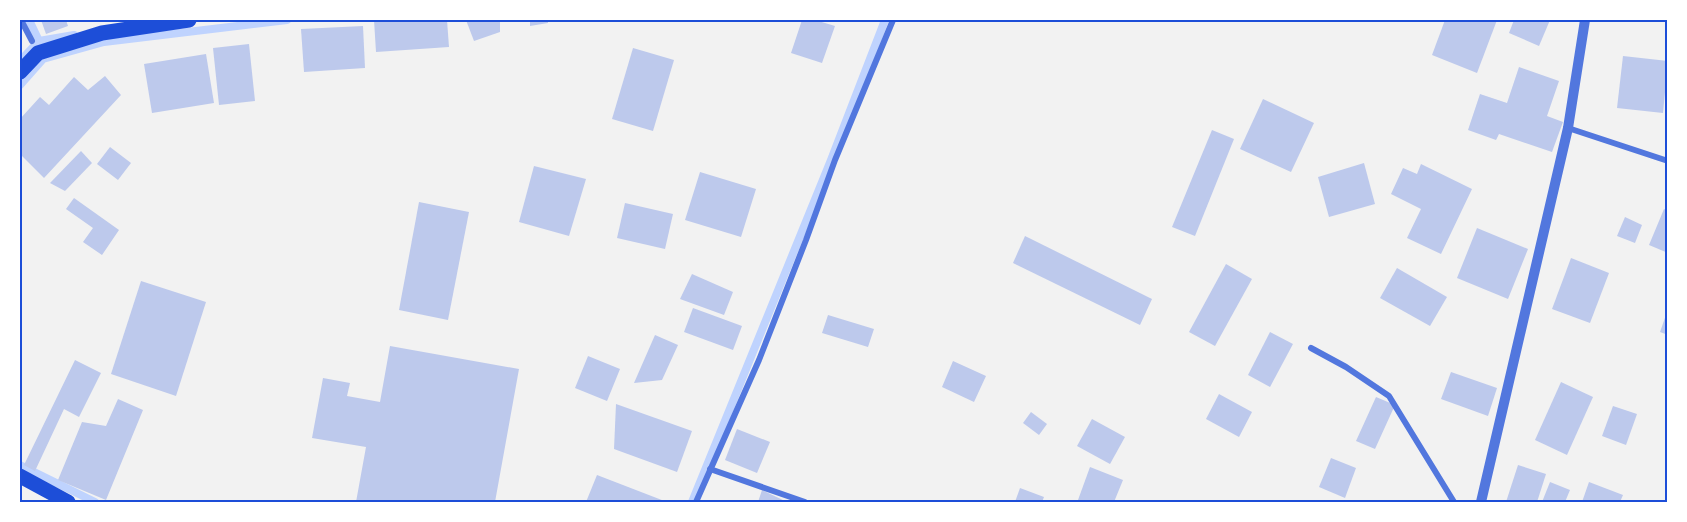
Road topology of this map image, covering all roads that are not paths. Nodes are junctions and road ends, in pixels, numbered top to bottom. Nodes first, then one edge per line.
1 (21, 20) edge
2 (189, 20) edge
3 (893, 20) edge
4 (1585, 20) edge
5 (32, 41) dead end
6 (20, 72) edge
7 (1568, 128) junction
8 (1668, 161) edge
9 (1311, 348) dead end
10 (710, 469) junction
11 (20, 476) edge
12 (68, 502) edge
13 (696, 502) edge
14 (805, 502) edge
15 (1454, 502) edge
16 (1481, 502) edge

1 - 5 street
2 - 6 main road
3 - 10 street
4 - 7 street
7 - 8 street
7 - 16 street
9 - 15 street
10 - 13 street
10 - 14 street
11 - 12 main road

